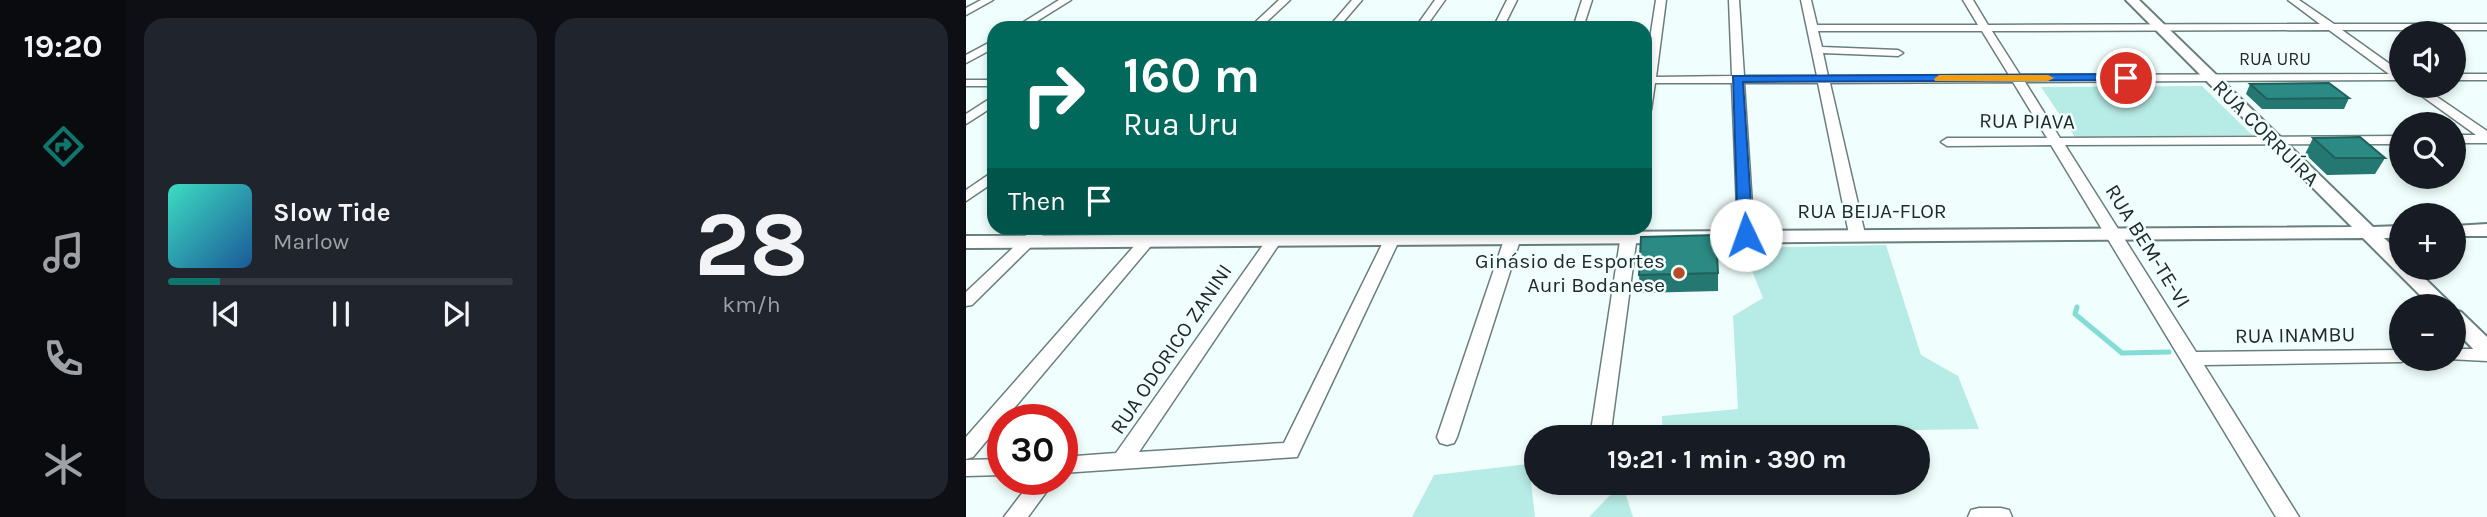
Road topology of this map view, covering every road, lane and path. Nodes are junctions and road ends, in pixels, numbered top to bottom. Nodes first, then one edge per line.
1 (988, 0) edge
2 (1066, 0) edge
3 (1285, 0) edge
4 (1357, 0) edge
5 (1440, 0) edge
6 (1513, 0) edge
7 (1587, 0) edge
8 (1661, 0) edge
9 (1734, 0) edge
10 (1806, 0) edge
11 (1968, 0) edge
12 (2132, 0) edge
13 (2293, 0) edge
14 (966, 12) edge
15 (1031, 21) edge
16 (1262, 21) edge
17 (1339, 21) edge
18 (1425, 21) edge
19 (1502, 21) edge
20 (1580, 21) edge
21 (2160, 27) junction
22 (2331, 27) junction
23 (2487, 27) edge
24 (1813, 28) junction
25 (1986, 29) junction
26 (987, 47) edge
27 (1818, 50) junction
28 (1652, 51) edge
29 (1898, 53) dead end
30 (966, 60) edge
31 (2389, 68) edge
32 (2209, 77) junction
33 (2389, 77) edge
34 (2466, 77) edge
35 (2487, 77) edge
36 (1824, 78) junction
37 (2016, 78) junction
38 (1737, 79) junction
39 (1652, 80) edge
40 (966, 83) edge
41 (987, 83) edge
42 (2431, 98) edge
43 (987, 105) edge
44 (966, 120) edge
45 (2487, 138) edge
46 (2466, 139) edge
47 (2389, 140) edge
48 (2272, 141) junction
49 (1947, 142) dead end
50 (2057, 143) junction
51 (987, 180) edge
52 (966, 197) edge
53 (2487, 230) edge
54 (2466, 231) edge
55 (2112, 232) junction
56 (2367, 232) junction
57 (2389, 232) edge
58 (1652, 233) edge
59 (1857, 234) junction
60 (1034, 235) edge
61 (1135, 235) edge
62 (1152, 235) edge
63 (1277, 235) edge
64 (1395, 235) edge
65 (1513, 235) edge
66 (1629, 235) edge
67 (1746, 235) junction
68 (1028, 241) junction
69 (966, 242) edge
70 (2389, 254) edge
71 (2416, 280) edge
72 (2430, 294) edge
73 (966, 301) edge
74 (2466, 330) edge
75 (2487, 352) edge
76 (2466, 354) edge
77 (2389, 356) edge
78 (2190, 359) junction
79 (1602, 425) edge
80 (1447, 438) dead end
81 (966, 451) edge
82 (1122, 461) junction
83 (1078, 464) edge
84 (987, 467) edge
85 (966, 468) edge
86 (1032, 495) edge
87 (1015, 517) edge
88 (1979, 517) edge
89 (2001, 517) edge
90 (2288, 517) edge

1 - 14 street
2 - 15 street
3 - 16 street
4 - 17 street
5 - 18 street
6 - 19 street
7 - 20 street
8 - 28 street
9 - 38 street
10 - 24 street
11 - 25 street, RUA BEM-TE-VI
12 - 21 street, RUA CORRUÍRA
13 - 22 street
21 - 22 street
21 - 25 street
21 - 32 street, RUA CORRUÍRA
22 - 23 street
22 - 31 street
24 - 25 street
24 - 27 street
25 - 37 street, RUA BEM-TE-VI
26 - 30 street
27 - 29 street
27 - 36 street
32 - 33 street, RUA URU
32 - 37 street, RUA URU
32 - 48 street, RUA CORRUÍRA
34 - 35 street
36 - 37 street, RUA URU
36 - 38 street, RUA URU
36 - 59 street
37 - 50 street, RUA BEM-TE-VI
38 - 39 street, RUA URU
38 - 67 street
40 - 41 street
42 - 45 street
43 - 44 street
45 - 46 street
47 - 48 street, RUA PIAVA
48 - 50 street, RUA PIAVA
48 - 56 street, RUA CORRUÍRA
49 - 50 street, RUA PIAVA
50 - 55 street, RUA BEM-TE-VI
51 - 52 street
53 - 54 street
55 - 56 street, RUA BEIJA-FLOR
55 - 59 street, RUA BEIJA-FLOR
55 - 78 street, RUA BEM-TE-VI
56 - 57 street, RUA BEIJA-FLOR
56 - 70 street, RUA CORRUÍRA
58 - 67 street, RUA BEIJA-FLOR
59 - 67 street, RUA BEIJA-FLOR
60 - 68 street
61 - 68 street, RUA BEIJA-FLOR
62 - 81 street
63 - 82 street, RUA ODORICO ZANINI
64 - 82 street
65 - 80 street
66 - 79 street
68 - 69 street, RUA BEIJA-FLOR
68 - 73 street
71 - 72 street, RUA CORRUÍRA
74 - 75 street
75 - 76 street
77 - 78 street, RUA INAMBU
78 - 90 street, RUA BEM-TE-VI
82 - 83 street
84 - 85 street
86 - 87 street
88 - 89 street

